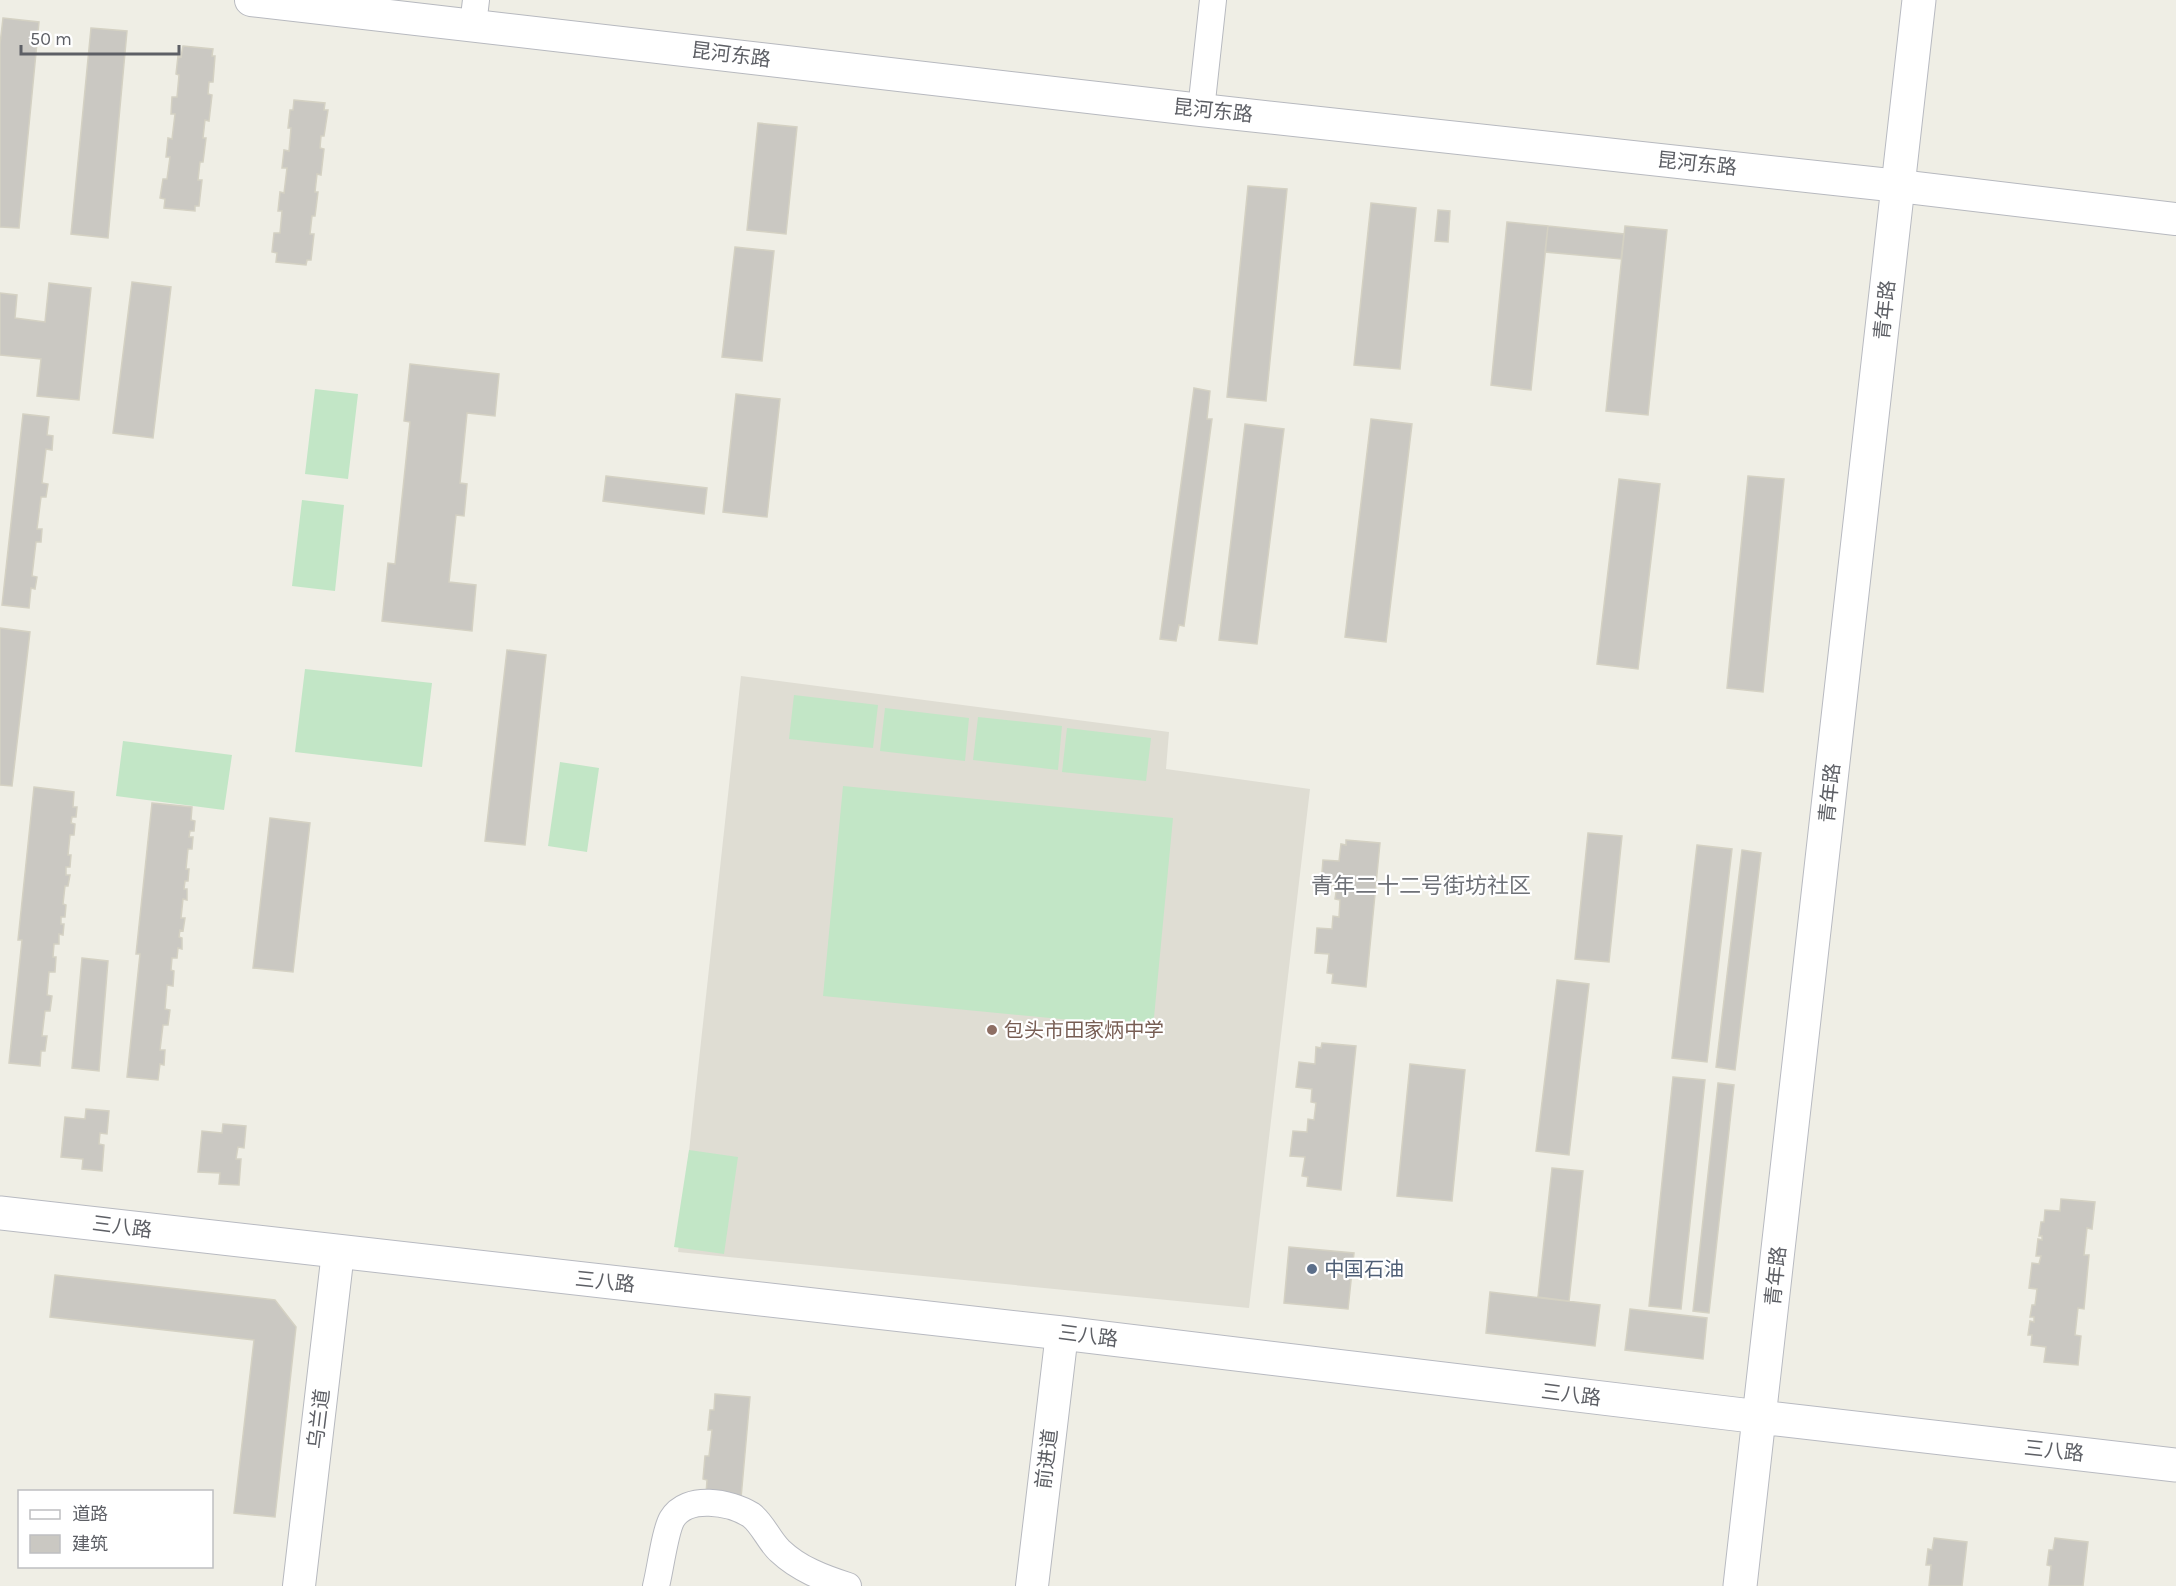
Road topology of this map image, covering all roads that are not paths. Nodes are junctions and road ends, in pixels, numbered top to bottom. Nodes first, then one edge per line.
1 (251, 0) edge
2 (1213, 0) edge
3 (1919, 0) edge
4 (474, 12) edge
5 (1201, 110) junction
6 (1899, 186) junction
7 (2176, 219) edge
8 (0, 1213) edge
9 (338, 1252) junction
10 (1062, 1333) junction
11 (1760, 1418) junction
12 (2176, 1465) edge
13 (299, 1586) edge
14 (656, 1586) edge
15 (848, 1586) edge
16 (1032, 1586) edge
17 (1740, 1586) edge

1 - 4 street, 昆河东路
2 - 5 street
3 - 6 main road, 青年路
4 - 5 street, 昆河东路
5 - 6 street, 昆河东路
6 - 7 street, 昆河东路
6 - 11 main road, 青年路
8 - 9 main road, 三八路
9 - 10 main road, 三八路
9 - 13 street, 乌兰道
10 - 11 main road, 三八路
10 - 16 street, 前进道
11 - 12 main road, 三八路
11 - 17 main road, 青年路
14 - 15 street

